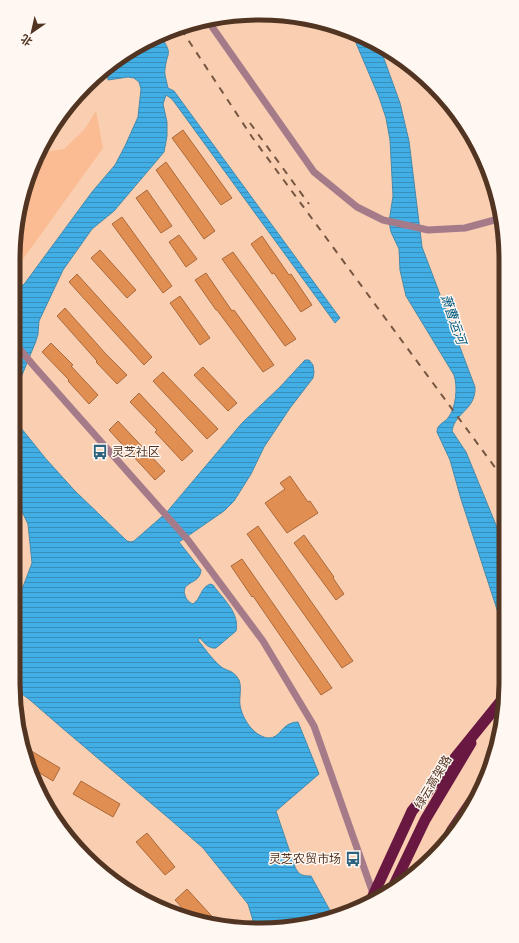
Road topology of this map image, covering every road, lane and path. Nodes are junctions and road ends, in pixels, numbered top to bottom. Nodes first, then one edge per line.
1 (212, 25) edge
2 (495, 220) edge
3 (20, 349) edge
4 (497, 707) edge
5 (497, 708) edge
6 (396, 881) edge
7 (375, 893) edge
8 (373, 894) edge

1 - 2 street
3 - 8 street
4 - 7 highway, bridge
5 - 6 highway, 绿云高架路, bridge

